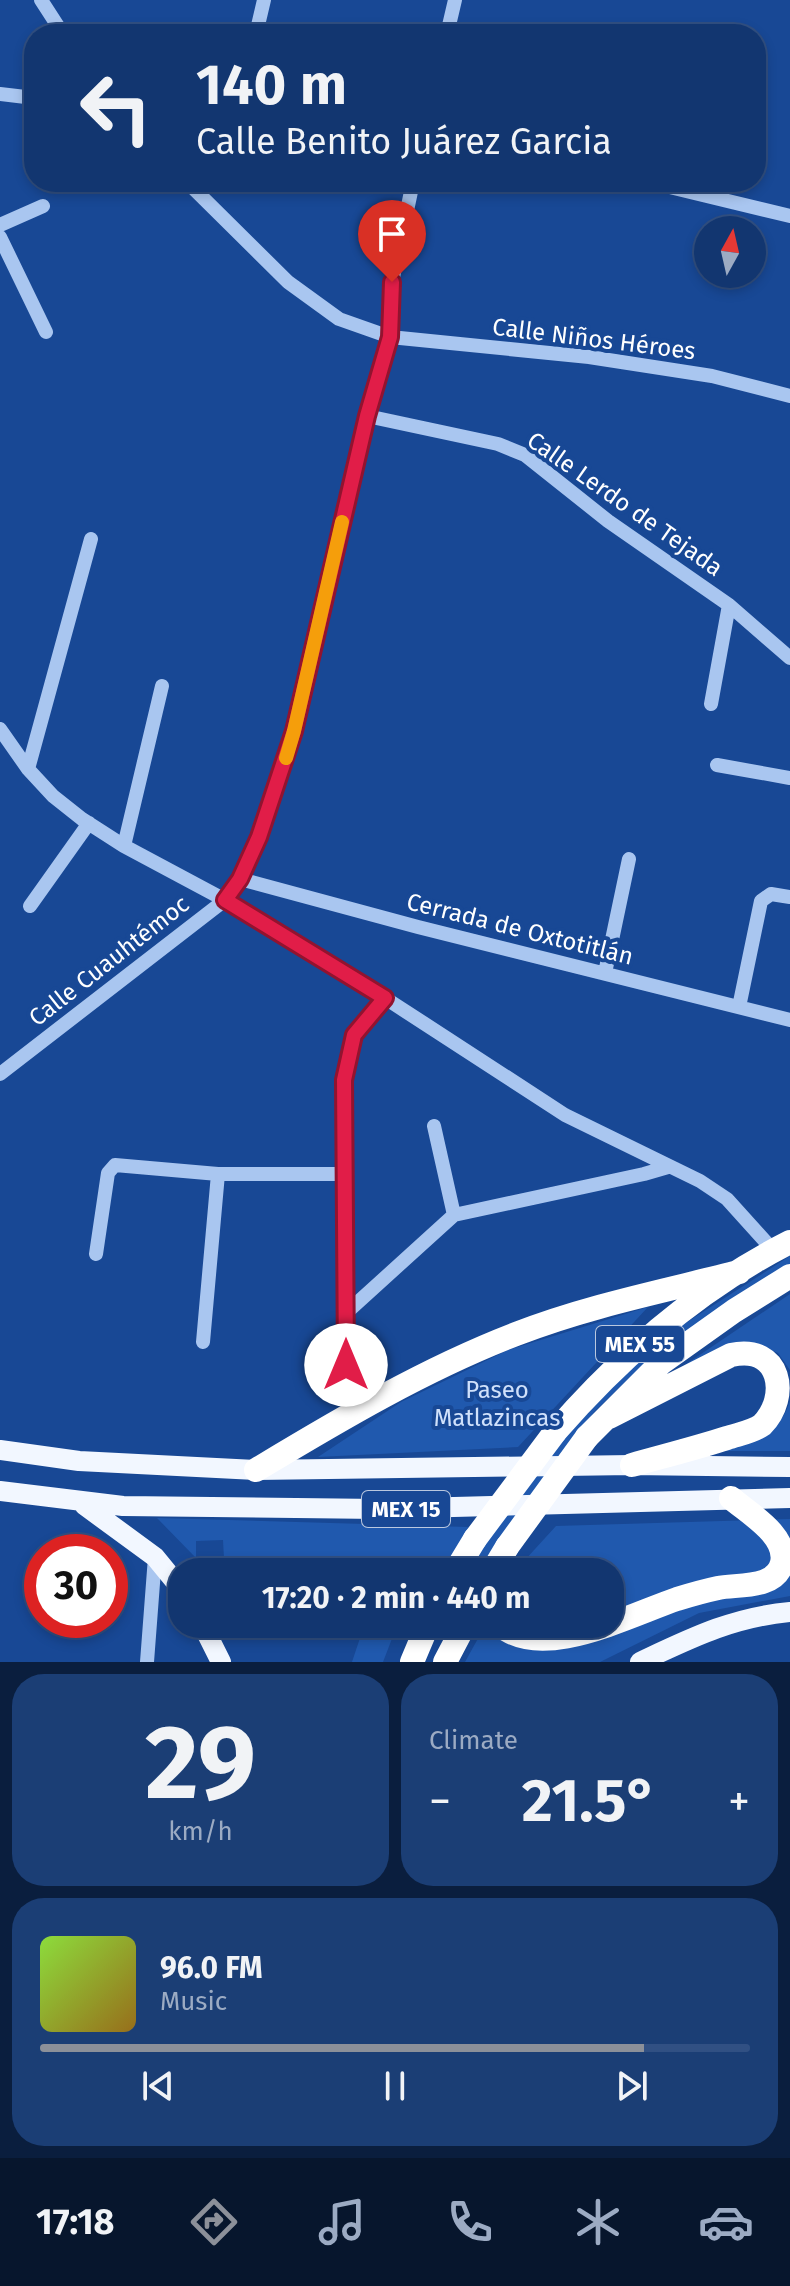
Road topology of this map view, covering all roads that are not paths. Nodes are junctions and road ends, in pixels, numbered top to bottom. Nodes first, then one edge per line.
1 (41, 0) edge
2 (264, 0) edge
3 (455, 0) edge
4 (57, 24) edge
5 (258, 24) edge
6 (449, 24) edge
7 (0, 94) edge
8 (24, 97) edge
9 (197, 192) edge
10 (411, 192) edge
11 (690, 192) edge
12 (43, 206) dead end
13 (790, 216) edge
14 (0, 225) edge
15 (0, 237) edge
16 (46, 332) dead end
17 (390, 337) junction
18 (790, 396) edge
19 (367, 416) junction
20 (91, 539) dead end
21 (729, 605) junction
22 (790, 658) edge
23 (162, 686) dead end
24 (711, 704) dead end
25 (0, 729) edge
26 (717, 765) dead end
27 (28, 769) junction
28 (790, 778) edge
29 (89, 823) junction
30 (124, 846) junction
31 (629, 859) dead end
32 (240, 879) junction
33 (790, 897) edge
34 (225, 900) junction
35 (30, 906) dead end
36 (605, 973) junction
37 (385, 998) junction
38 (739, 1007) junction
39 (790, 1020) edge
40 (0, 1074) edge
41 (434, 1126) dead end
42 (668, 1167) junction
43 (218, 1174) junction
44 (347, 1174) junction
45 (454, 1215) junction
46 (781, 1246) edge
47 (96, 1254) dead end
48 (739, 1272) junction
49 (790, 1276) edge
50 (346, 1313) junction
51 (203, 1342) dead end
52 (346, 1365) dead end
53 (609, 1417) junction
54 (0, 1450) edge
55 (632, 1465) junction
56 (790, 1467) edge
57 (256, 1470) junction
58 (0, 1491) edge
59 (731, 1498) junction
60 (790, 1498) edge
61 (80, 1503) junction
62 (155, 1557) junction
63 (463, 1558) edge
64 (501, 1558) edge
65 (168, 1573) edge
66 (790, 1612) edge
67 (624, 1625) edge
68 (209, 1638) edge
69 (422, 1638) edge
70 (458, 1638) edge
71 (510, 1638) edge
72 (600, 1638) edge
73 (147, 1662) edge
74 (221, 1662) edge
75 (412, 1662) edge
76 (445, 1662) edge
77 (640, 1662) edge

1 - 4 street
2 - 5 street
3 - 6 street
7 - 8 street
9 - 17 street
10 - 17 street, Calle Cuauhtémoc
11 - 13 street
12 - 14 street
15 - 16 street
17 - 18 street, Calle Niños Héroes
17 - 19 street, Calle Cuauhtémoc
19 - 21 street, Calle Lerdo de Tejada
19 - 32 street, Calle Cuauhtémoc
20 - 27 street
21 - 22 street, Calle Lerdo de Tejada
21 - 24 street
23 - 30 street
25 - 27 street
26 - 28 street
27 - 29 street
29 - 30 street
29 - 35 street
30 - 34 street
31 - 36 street
32 - 34 street, Calle Cuauhtémoc
32 - 36 street, Cerrada de Oxtotitlán
33 - 38 street
34 - 37 street
34 - 40 street, Calle Cuauhtémoc
36 - 38 street, Cerrada de Oxtotitlán
37 - 42 street
37 - 44 street
38 - 39 street, Cerrada de Oxtotitlán
41 - 45 street
42 - 45 street
42 - 46 street
43 - 44 street
43 - 47 street
43 - 51 street
44 - 50 street
45 - 50 street
46 - 48 highway, MEX 55
48 - 57 highway
48 - 63 highway, MEX 55, bridge
49 - 53 highway, MEX 55
50 - 52 street
53 - 55 highway
53 - 64 highway, MEX 55, bridge
54 - 57 main road, MEX 15
55 - 56 main road, MEX 15
55 - 57 main road, MEX 15
58 - 61 main road, MEX 15
59 - 60 main road, MEX 15
59 - 61 main road, MEX 15
59 - 67 highway
61 - 62 main road
62 - 65 main road
62 - 73 street
66 - 77 main road
68 - 74 main road
69 - 75 highway
70 - 76 highway
71 - 72 highway

